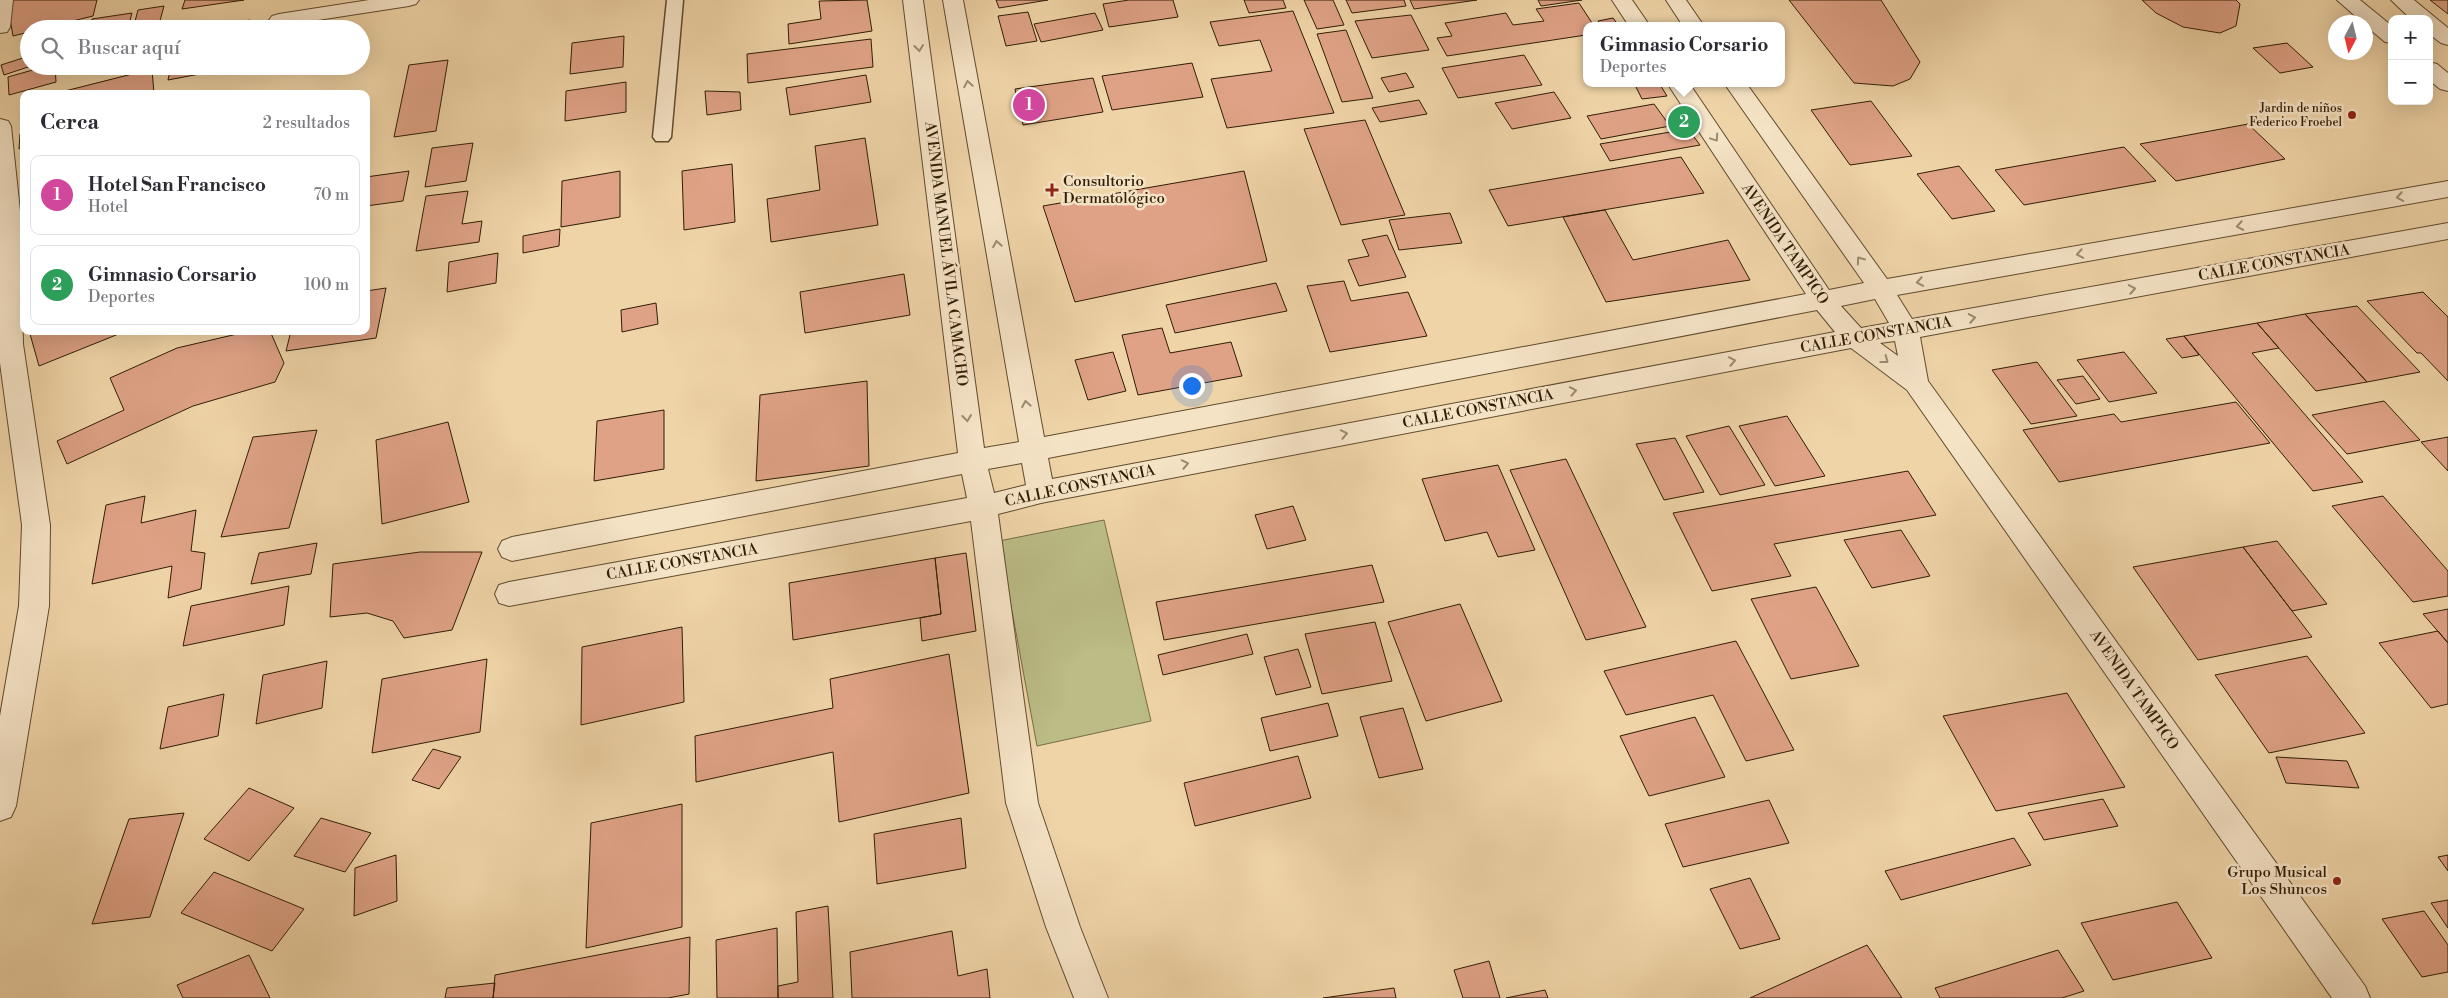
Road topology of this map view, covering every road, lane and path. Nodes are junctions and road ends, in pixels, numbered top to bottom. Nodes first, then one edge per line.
1 (3, 0) edge
2 (409, 0) edge
3 (675, 0) edge
4 (913, 0) edge
5 (953, 0) edge
6 (1622, 0) edge
7 (1676, 0) edge
8 (2347, 0) edge
9 (2401, 0) edge
10 (2419, 15) edge
11 (279, 20) dead end
12 (1637, 22) edge
13 (1691, 22) edge
14 (2433, 26) edge
15 (0, 27) edge
16 (2388, 34) edge
17 (2448, 38) edge
18 (2433, 71) edge
19 (2448, 84) edge
20 (1681, 87) edge
21 (1738, 87) edge
22 (0, 126) edge
23 (662, 137) dead end
24 (2448, 189) edge
25 (2448, 232) edge
26 (1881, 289) junction
27 (1823, 301) junction
28 (1906, 330) junction
29 (1855, 338) junction
30 (1916, 383) junction
31 (1035, 452) junction
32 (972, 463) junction
33 (1042, 492) junction
34 (983, 507) junction
35 (512, 549) dead end
36 (509, 594) dead end
37 (0, 806) edge
38 (1092, 998) edge
39 (2353, 998) edge

1 - 15 street
2 - 11 street
3 - 23 lane
4 -> 32 street, AVENIDA MANUEL ÁVILA CAMACHO
31 -> 5 street
6 - 12 street
7 - 13 street
8 - 16 street
9 - 10 street
14 - 17 street
18 - 19 street
20 -> 27 street, AVENIDA TAMPICO
26 -> 21 street, AVENIDA TAMPICO
22 - 37 street
24 -> 26 street
28 -> 25 street, CALLE CONSTANCIA
26 - 27 street
26 - 28 street, AVENIDA TAMPICO
27 - 29 street, AVENIDA TAMPICO
27 - 31 street
28 - 29 street, CALLE CONSTANCIA
28 - 30 street, AVENIDA TAMPICO
29 -> 30 street, AVENIDA TAMPICO
33 -> 29 street, CALLE CONSTANCIA
30 - 39 street, AVENIDA TAMPICO
31 - 32 street
31 - 33 street
32 - 34 street, AVENIDA MANUEL ÁVILA CAMACHO
32 - 35 street
33 - 34 street, CALLE CONSTANCIA
34 - 36 street, CALLE CONSTANCIA
34 - 38 street, AVENIDA MANUEL ÁVILA CAMACHO

